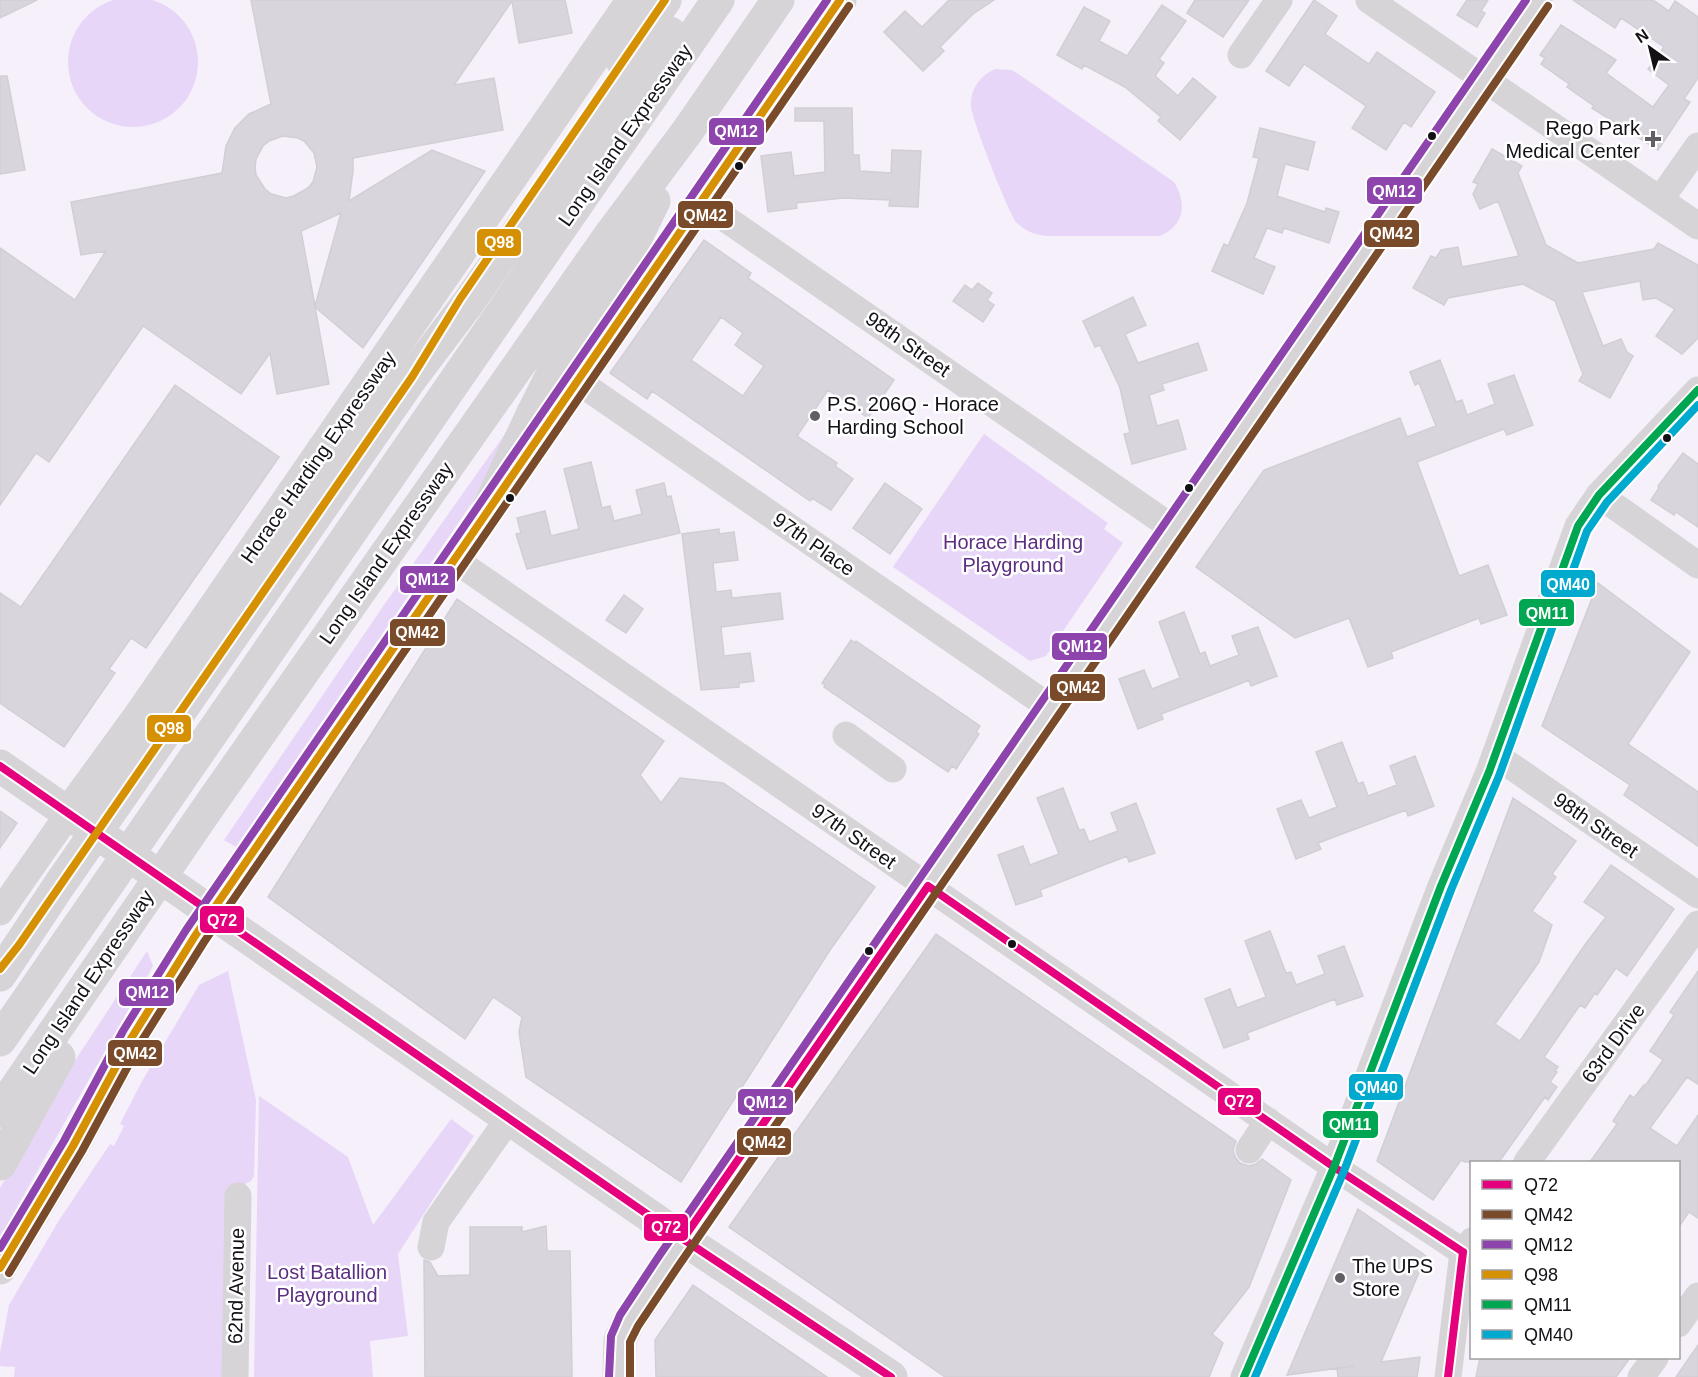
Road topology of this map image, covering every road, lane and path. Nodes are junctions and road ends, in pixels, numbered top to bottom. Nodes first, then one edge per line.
1 (633, 0) edge
2 (665, 0) edge
3 (694, 0) edge
4 (718, 0) edge
5 (778, 0) edge
6 (840, 0) edge
7 (1279, 0) edge
8 (1370, 0) edge
9 (1539, 0) edge
10 (1241, 55) dead end
11 (1484, 80) junction
12 (689, 129) junction
13 (1698, 146) edge
14 (1660, 200) junction
15 (700, 201) junction
16 (1698, 226) edge
17 (412, 377) junction
18 (576, 380) junction
19 (1698, 390) edge
20 (1599, 495) junction
21 (486, 513) junction
22 (1174, 529) junction
23 (455, 560) junction
24 (1698, 565) edge
25 (1051, 708) junction
26 (846, 735) dead end
27 (1495, 755) junction
28 (0, 766) edge
29 (893, 769) dead end
30 (69, 813) junction
31 (928, 886) junction
32 (1698, 895) edge
33 (0, 912) edge
34 (211, 912) junction
35 (1698, 924) edge
36 (10, 957) edge
37 (0, 975) edge
38 (77, 997) junction
39 (0, 1040) edge
40 (0, 1111) edge
41 (509, 1118) junction
42 (1268, 1121) junction
43 (1249, 1150) dead end
44 (1528, 1161) edge
45 (0, 1164) edge
46 (1334, 1167) junction
47 (238, 1196) dead end
48 (683, 1239) junction
49 (1467, 1246) edge
50 (431, 1247) dead end
51 (0, 1268) edge
52 (1698, 1296) edge
53 (1680, 1321) edge
54 (1653, 1359) edge
55 (235, 1377) edge
56 (619, 1377) edge
57 (891, 1377) edge
58 (1244, 1377) edge
59 (1448, 1377) edge
60 (1641, 1377) edge

1 - 30 main road, Horace Harding Expressway
2 - 17 main road
3 - 17 main road
4 - 39 main road, Long Island Expressway
5 - 12 main road, Long Island Expressway
6 - 15 main road
7 - 10 street
8 - 11 street
9 - 11 street
11 - 14 street
11 - 22 street
12 - 21 main road
12 - 38 main road, Long Island Expressway
13 - 14 street
14 - 16 street
15 - 18 main road
15 - 22 street, 98th Street
17 - 36 main road
18 - 21 main road
18 - 25 street, 97th Place
19 - 20 street
20 - 24 street
20 - 27 street
21 - 23 main road
22 - 25 street
23 - 31 street, 97th Street
23 - 34 main road
25 - 31 street
26 - 29 street
27 - 32 street, 98th Street
27 - 46 street
28 - 30 main road
30 - 33 street, Horace Harding Expressway
30 - 34 main road
31 - 42 street, 97th Street
31 - 48 street
34 - 41 main road
34 - 51 main road
35 - 44 street, 63rd Drive
36 - 37 main road
38 - 40 main road, Long Island Expressway
38 - 45 main road
41 - 48 main road
41 - 50 street
42 - 43 street
42 - 46 street, 97th Street
46 - 49 street, 97th Street
46 - 58 street
47 - 55 street, 62nd Avenue
48 - 56 main road
48 - 57 main road
49 - 59 street
52 - 53 street
54 - 60 street

